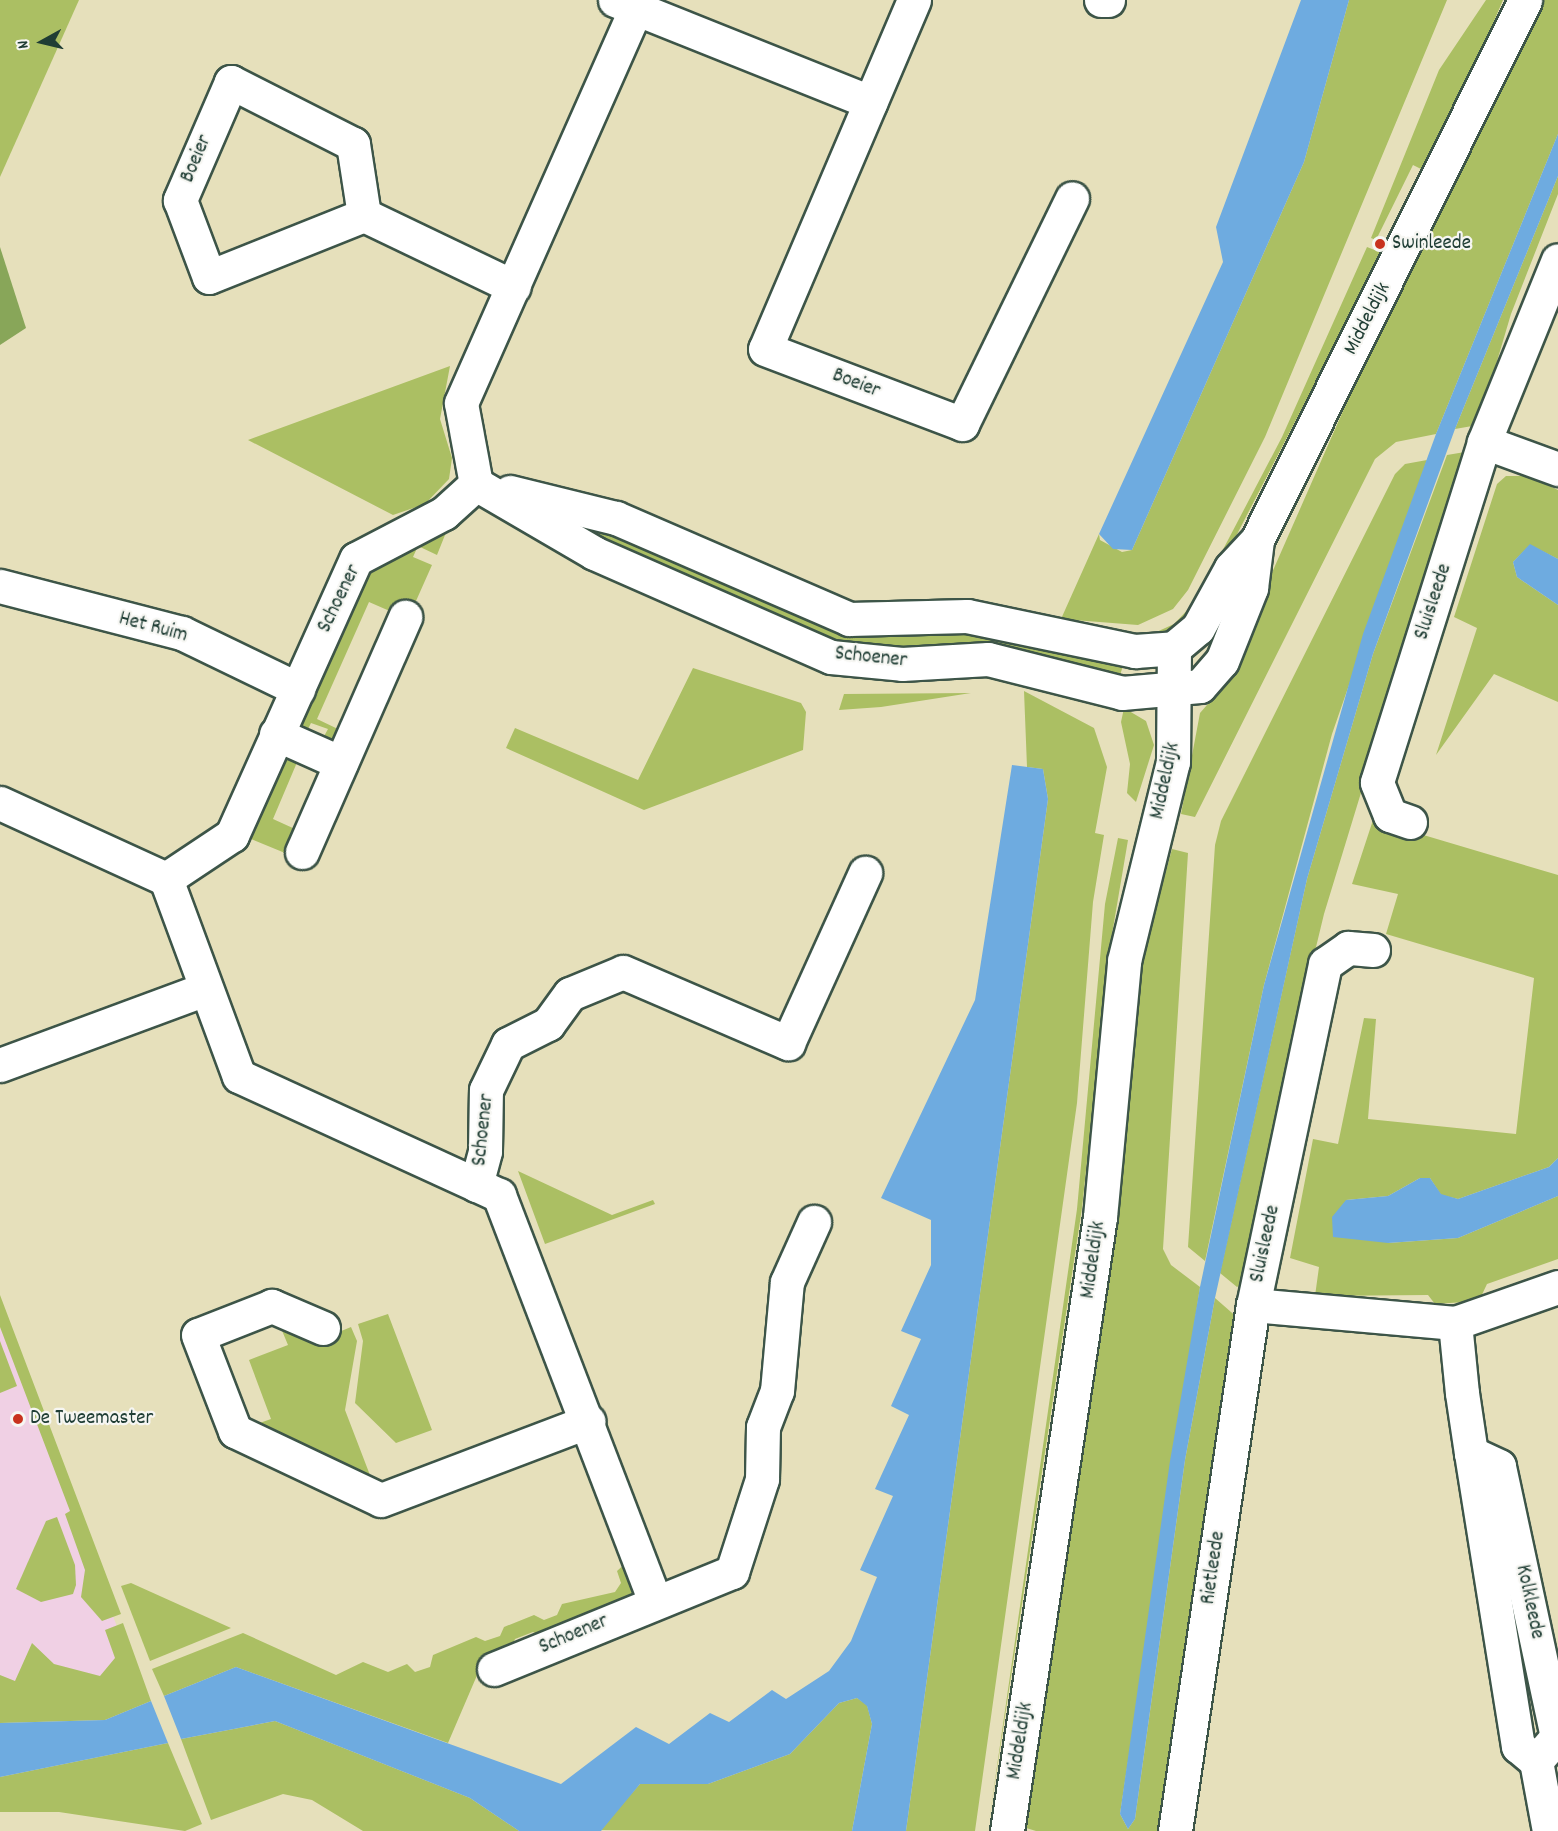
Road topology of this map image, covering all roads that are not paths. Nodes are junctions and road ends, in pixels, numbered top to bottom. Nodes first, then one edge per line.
1 (914, 0) edge
2 (1101, 0) edge
3 (1108, 0) edge
4 (1525, 0) edge
5 (628, 3) edge
6 (870, 102) junction
7 (1072, 198) dead end
8 (364, 215) junction
9 (1558, 260) edge
10 (513, 287) junction
11 (1484, 442) junction
12 (1558, 469) edge
13 (476, 484) junction
14 (1257, 540) junction
15 (0, 586) edge
16 (405, 617) dead end
17 (1174, 648) junction
18 (1135, 651) junction
19 (298, 689) junction
20 (1173, 690) junction
21 (276, 734) junction
22 (341, 763) junction
23 (0, 803) edge
24 (1410, 822) dead end
25 (302, 852) dead end
26 (866, 873) dead end
27 (166, 879) junction
28 (1373, 950) dead end
29 (203, 990) junction
30 (0, 1065) edge
31 (476, 1185) junction
32 (814, 1222) dead end
33 (1558, 1287) edge
34 (1253, 1305) junction
35 (1455, 1323) junction
36 (323, 1328) dead end
37 (589, 1421) junction
38 (655, 1601) junction
39 (494, 1669) dead end
40 (1007, 1831) edge
41 (1175, 1831) edge
42 (1548, 1831) edge

1 - 6 street, Boeier
2 - 3 street
4 - 14 street, Middeldijk
5 - 6 street
5 - 10 street
6 - 7 street, Boeier
8 - 8 street, Boeier
8 - 10 street
9 - 11 street
10 - 13 street
11 - 12 street
11 - 24 street, Sluisleede
13 - 18 street, Schoener
13 - 19 street, Schoener
13 - 20 street, Schoener
14 - 17 street, Middeldijk
14 - 20 street, Middeldijk
15 - 19 street, Het Ruim
16 - 22 street
17 - 18 street, Schoener
17 - 20 street, Middeldijk
18 - 20 street
19 - 21 street, Schoener
20 - 40 street, Middeldijk
21 - 22 street
21 - 27 street, Schoener
22 - 25 street
23 - 27 street
26 - 31 street, Schoener
27 - 29 street, Schoener
28 - 34 street, Sluisleede
29 - 30 street
29 - 31 street, Schoener
31 - 37 street, Schoener
32 - 38 street, Schoener
33 - 35 street, Sluisleede
34 - 35 street, Sluisleede
34 - 41 street, Rietleede
35 - 42 street, Kolkleede
36 - 37 street
37 - 38 street, Schoener
38 - 39 street, Schoener

